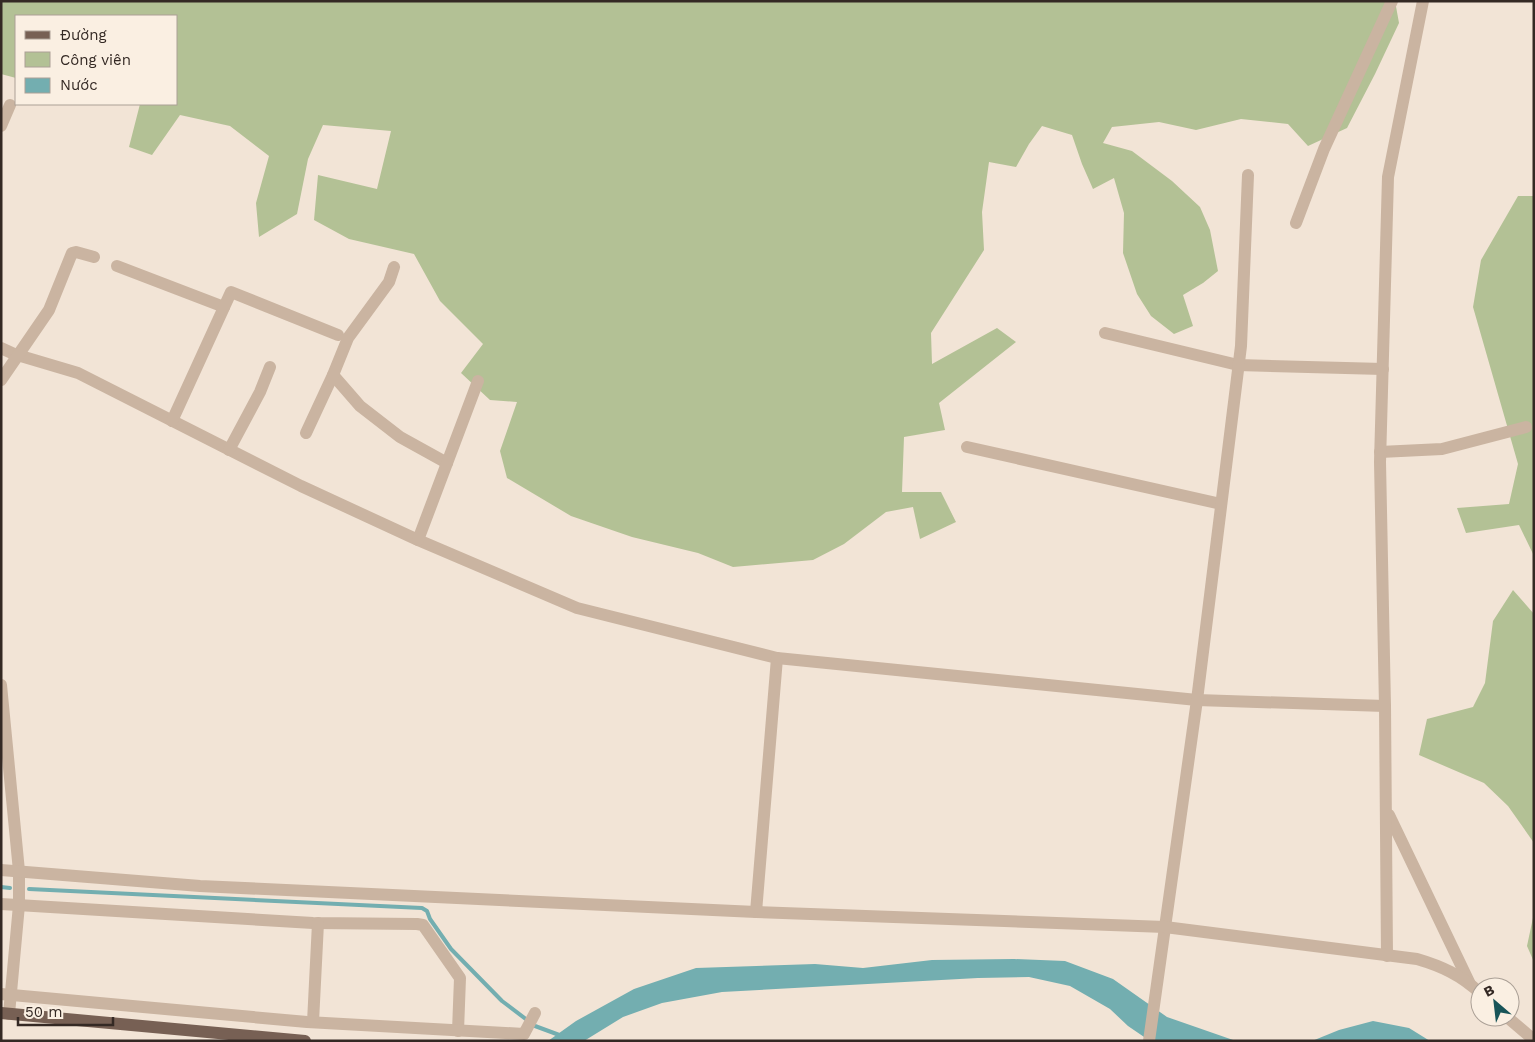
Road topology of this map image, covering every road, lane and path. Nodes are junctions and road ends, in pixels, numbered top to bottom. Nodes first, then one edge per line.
1 (1392, 1) edge
2 (1423, 1) edge
3 (10, 105) dead end
4 (1, 126) edge
5 (1248, 175) dead end
6 (1296, 223) dead end
7 (94, 257) dead end
8 (117, 266) dead end
9 (394, 267) dead end
10 (224, 307) junction
11 (1105, 333) dead end
12 (338, 335) dead end
13 (1, 348) edge
14 (19, 355) junction
15 (1238, 365) junction
16 (270, 367) dead end
17 (1382, 369) junction
18 (333, 375) junction
19 (1, 380) edge
20 (478, 382) dead end
21 (172, 421) junction
22 (1526, 427) dead end
23 (306, 433) dead end
24 (967, 447) dead end
25 (229, 450) junction
26 (1380, 452) junction
27 (447, 463) junction
28 (1221, 504) junction
29 (418, 540) junction
30 (777, 658) junction
31 (1, 685) edge
32 (1196, 700) junction
33 (1385, 706) junction
34 (1387, 811) junction
35 (1, 870) edge
36 (19, 871) junction
37 (1, 904) edge
38 (19, 905) junction
39 (756, 912) junction
40 (318, 923) junction
41 (1165, 927) junction
42 (1387, 956) junction
43 (1470, 984) joint
44 (6, 995) edge
45 (535, 1012) dead end
46 (5, 1013) edge
47 (313, 1022) junction
48 (1519, 1027) edge
49 (458, 1031) junction
50 (524, 1035) edge
51 (1534, 1040) edge
52 (305, 1041) edge
53 (1149, 1041) edge

1 - 6 street
2 - 17 street
3 - 4 street
5 - 15 street
7 - 14 street
8 - 10 street
9 - 18 street
10 - 12 street
10 - 21 street
11 - 15 street
13 - 14 street
14 - 19 street
14 - 21 street
15 - 17 street
15 - 28 street
16 - 25 street
17 - 26 street
18 - 23 street
18 - 27 street
20 - 27 street
21 - 25 street
22 - 26 street
24 - 28 street
25 - 29 street
26 - 33 street
27 - 29 street
28 - 32 street
29 - 30 street
30 - 32 street
30 - 39 street
31 - 36 street
32 - 33 street
32 - 41 street
33 - 34 street
34 - 42 street
34 - 43 street
35 - 36 street
36 - 38 street
36 - 39 street
37 - 38 street
38 - 40 street
38 - 44 street
39 - 41 street
40 - 47 street
40 - 49 street
41 - 42 street
41 - 53 street
42 - 43 street
44 - 46 street
44 - 47 street
45 - 50 street
46 - 52 main road
47 - 49 street
48 - 51 street
49 - 50 street

